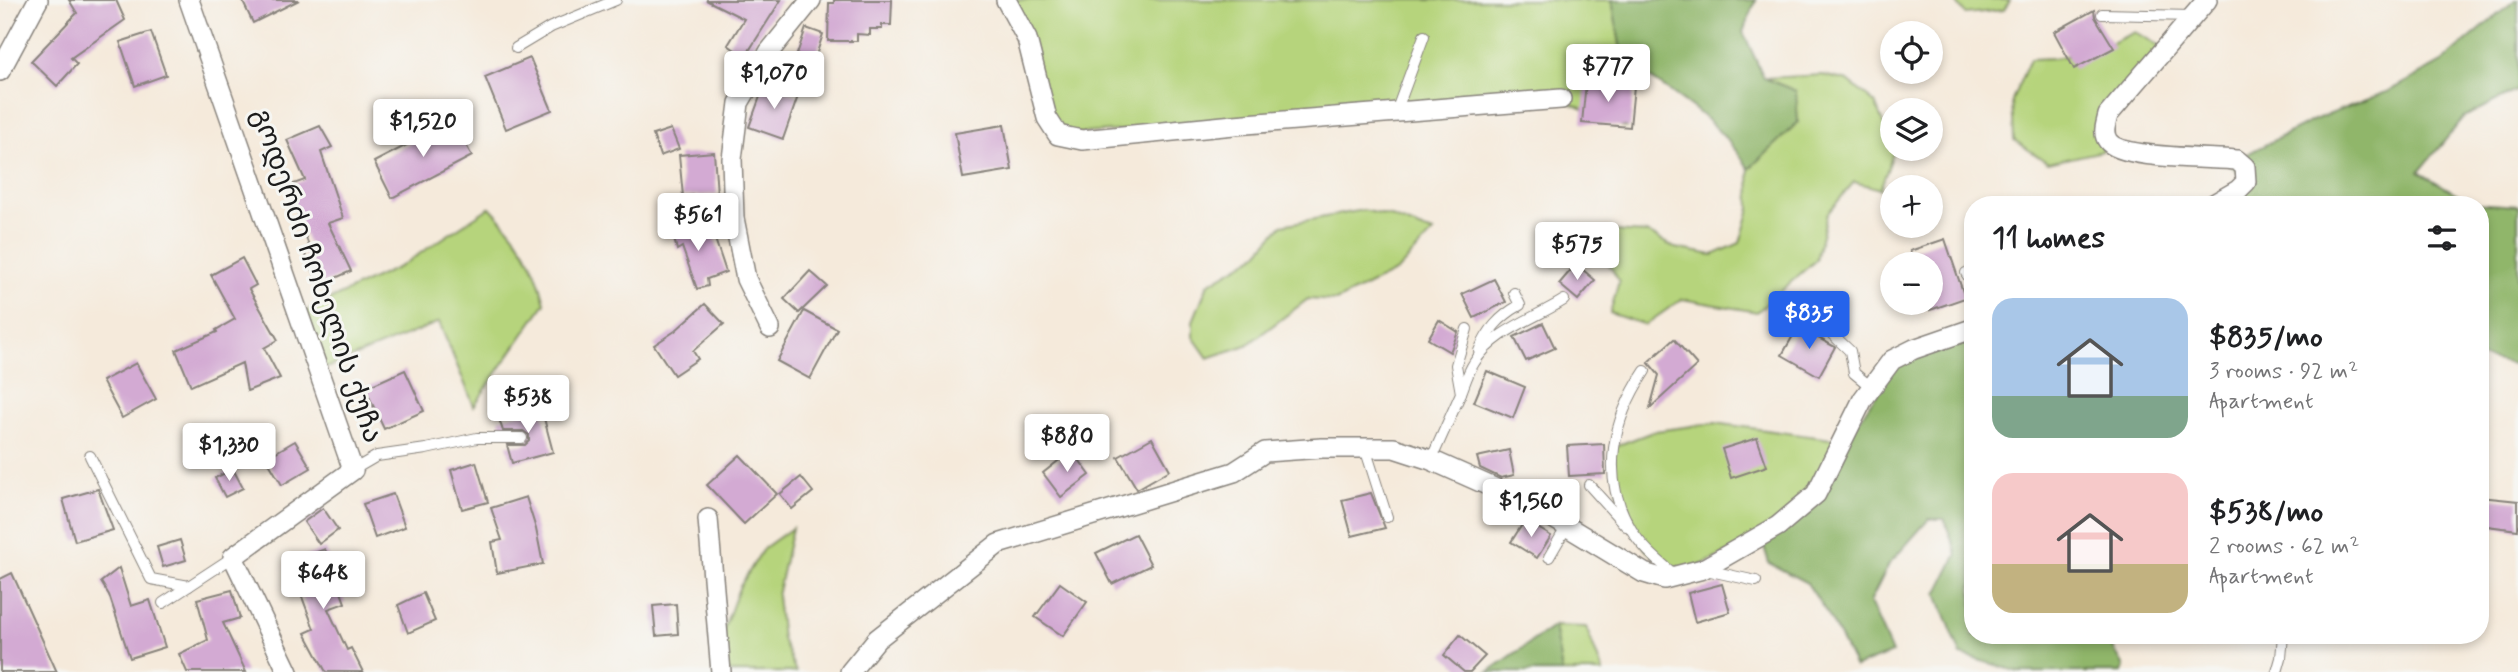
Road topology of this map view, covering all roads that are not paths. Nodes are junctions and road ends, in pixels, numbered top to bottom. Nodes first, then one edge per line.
1 (38, 0) edge
2 (189, 0) edge
3 (616, 0) edge
4 (811, 0) edge
5 (1006, 0) edge
6 (2207, 0) edge
7 (2102, 14) dead end
8 (2193, 16) junction
9 (1424, 36) dead end
10 (516, 48) dead end
11 (0, 71) edge
12 (1561, 99) dead end
13 (1396, 112) junction
14 (2228, 196) edge
15 (1514, 293) dead end
16 (1564, 300) dead end
17 (770, 328) dead end
18 (1467, 329) dead end
19 (1831, 333) dead end
20 (1964, 333) edge
21 (1474, 363) junction
22 (1646, 371) dead end
23 (1871, 387) junction
24 (1461, 393) junction
25 (522, 438) dead end
26 (1364, 448) junction
27 (90, 456) dead end
28 (1431, 460) junction
29 (353, 471) junction
30 (1589, 485) dead end
31 (1387, 517) dead end
32 (708, 519) dead end
33 (1567, 526) junction
34 (1632, 531) junction
35 (233, 557) junction
36 (1549, 557) dead end
37 (1703, 569) junction
38 (1676, 577) junction
39 (1756, 581) dead end
40 (189, 586) junction
41 (163, 603) dead end
42 (2282, 644) edge
43 (288, 672) edge
44 (720, 672) edge
45 (850, 672) edge
46 (2277, 672) edge

1 - 11 street
2 - 29 street, გოდერძი ჩოხელის ქუჩა
3 - 10 lane
4 - 17 street
5 - 13 street
6 - 8 street
7 - 8 lane
8 - 14 street
9 - 13 lane
12 - 13 street
15 - 21 lane
16 - 21 lane
18 - 24 lane
19 - 23 lane
20 - 23 street
21 - 24 lane
22 - 34 lane
23 - 37 street
24 - 28 lane
25 - 29 lane
26 - 28 street
26 - 31 lane
26 - 45 street
27 - 40 lane
28 - 33 street
29 - 35 street, გოდერძი ჩოხელის ქუჩა
30 - 34 lane
32 - 44 street
33 - 36 lane
33 - 38 street
34 - 38 lane
35 - 40 lane
35 - 43 street
37 - 38 street
37 - 39 lane
40 - 41 lane
42 - 46 lane

